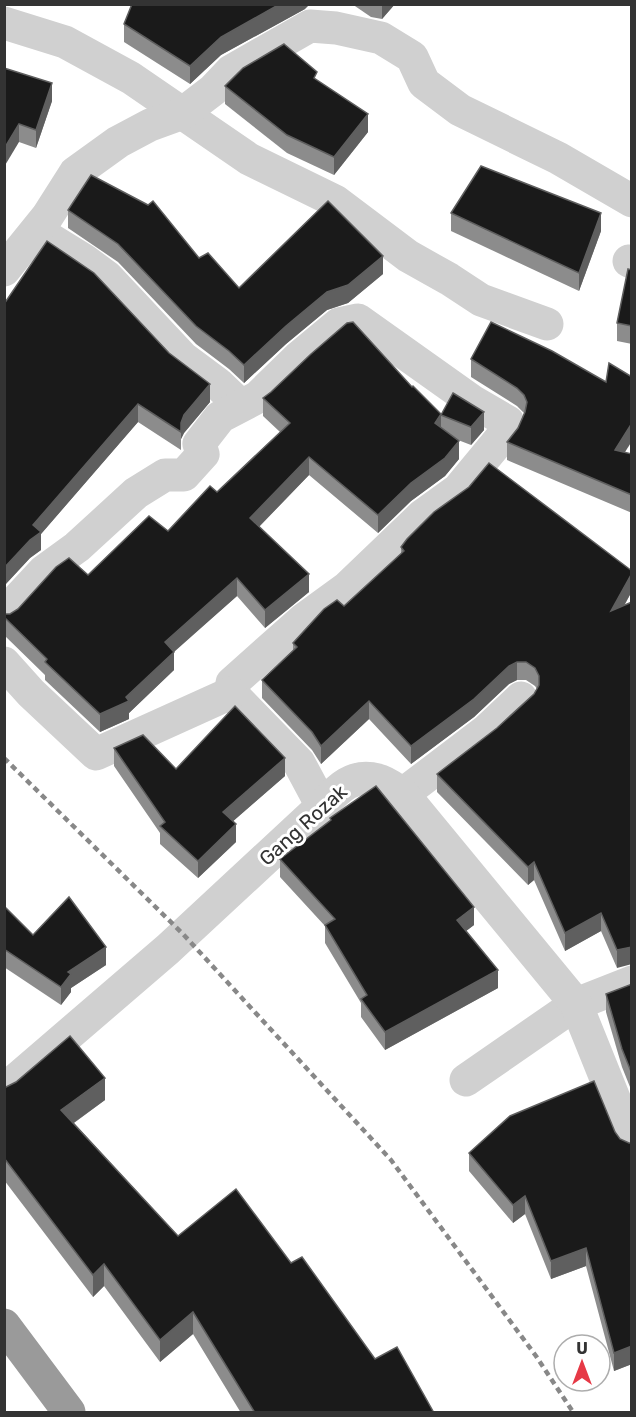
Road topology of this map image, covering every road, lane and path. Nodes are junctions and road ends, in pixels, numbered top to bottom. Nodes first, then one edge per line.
1 (4, 23) edge
2 (183, 113) junction
3 (632, 201) edge
4 (38, 229) junction
5 (4, 270) edge
6 (547, 324) dead end
7 (240, 405) junction
8 (4, 614) edge
9 (4, 663) edge
10 (231, 693) junction
11 (521, 698) dead end
12 (403, 794) junction
13 (322, 806) junction
14 (632, 982) edge
15 (576, 1004) junction
16 (466, 1080) dead end
17 (4, 1090) edge
18 (632, 1143) edge
19 (4, 1325) edge
20 (69, 1413) edge

1 - 2 street
2 - 3 street
2 - 4 street
2 - 6 street
4 - 5 street
4 - 7 street
7 - 8 street
7 - 10 street
9 - 10 street
10 - 13 street
11 - 12 street
12 - 13 street, Gang Rozak
12 - 15 street, Gang Rozak
13 - 17 street, Gang Rozak
14 - 15 street
15 - 16 street
15 - 18 street, Gang Rozak
19 - 20 highway

